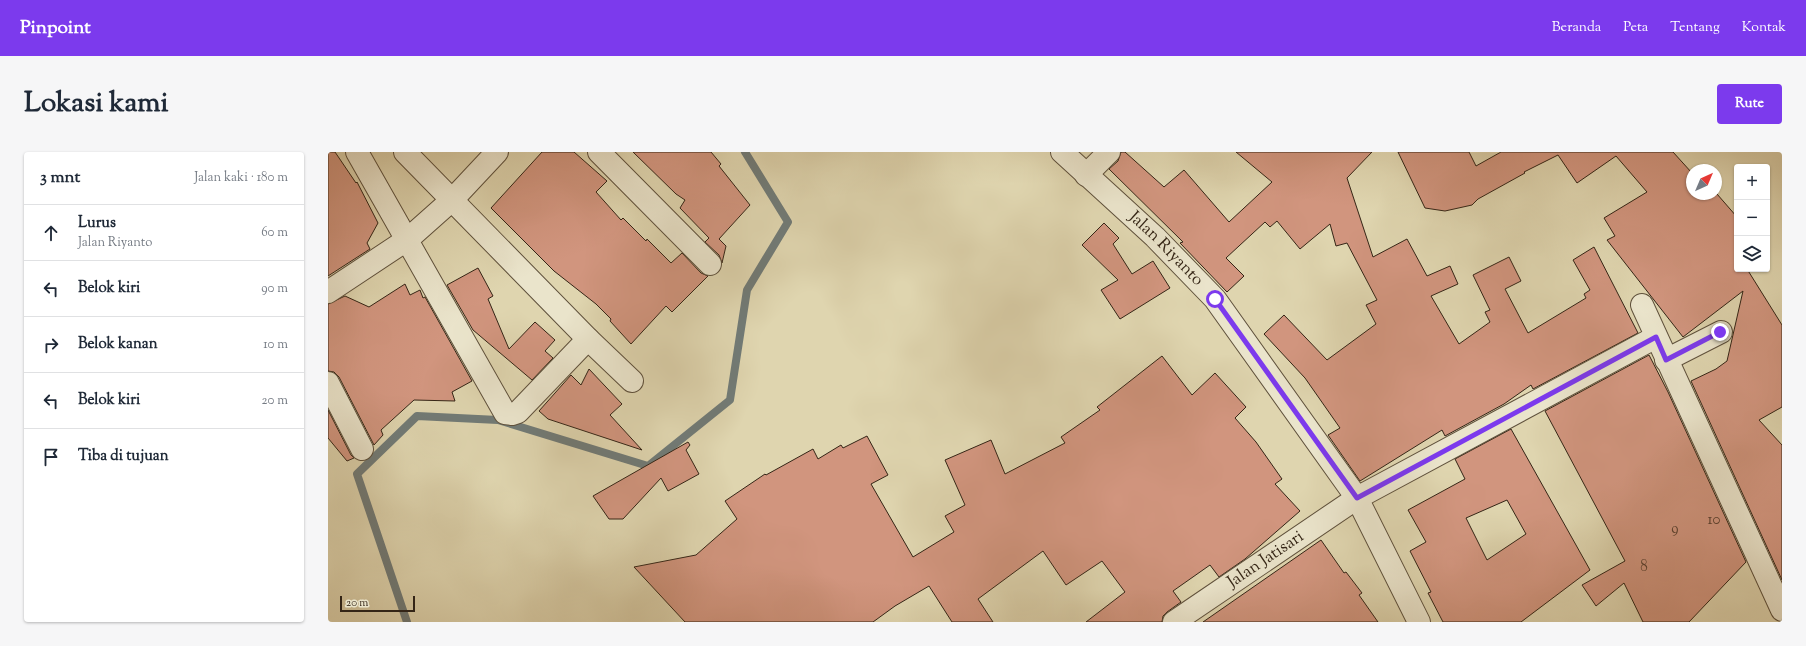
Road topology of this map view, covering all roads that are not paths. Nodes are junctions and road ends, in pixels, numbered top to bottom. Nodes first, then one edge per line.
1 (357, 152) edge
2 (405, 152) edge
3 (497, 152) edge
4 (600, 152) edge
5 (1062, 152) edge
6 (1109, 152) edge
7 (1086, 175) junction
8 (453, 199) junction
9 (408, 239) junction
10 (710, 264) dead end
11 (328, 292) edge
12 (1642, 305) dead end
13 (1720, 332) dead end
14 (1656, 337) junction
15 (588, 340) junction
16 (1666, 360) junction
17 (632, 381) dead end
18 (328, 383) edge
19 (362, 449) dead end
20 (1357, 498) junction
21 (1782, 610) edge
22 (1174, 622) edge
23 (1419, 622) edge

1 - 9 street
2 - 8 street
3 - 8 street
4 - 10 street
5 - 7 street, Jalan Riyanto
6 - 7 street
7 - 20 street, Jalan Riyanto
8 - 9 street
8 - 15 street
9 - 11 street
9 - 15 street
12 - 14 street
13 - 16 street
14 - 16 street
14 - 20 street, Jalan Jatisari
15 - 17 street
16 - 21 street
18 - 19 street
20 - 22 street, Jalan Jatisari
20 - 23 street, Jalan Riyanto

